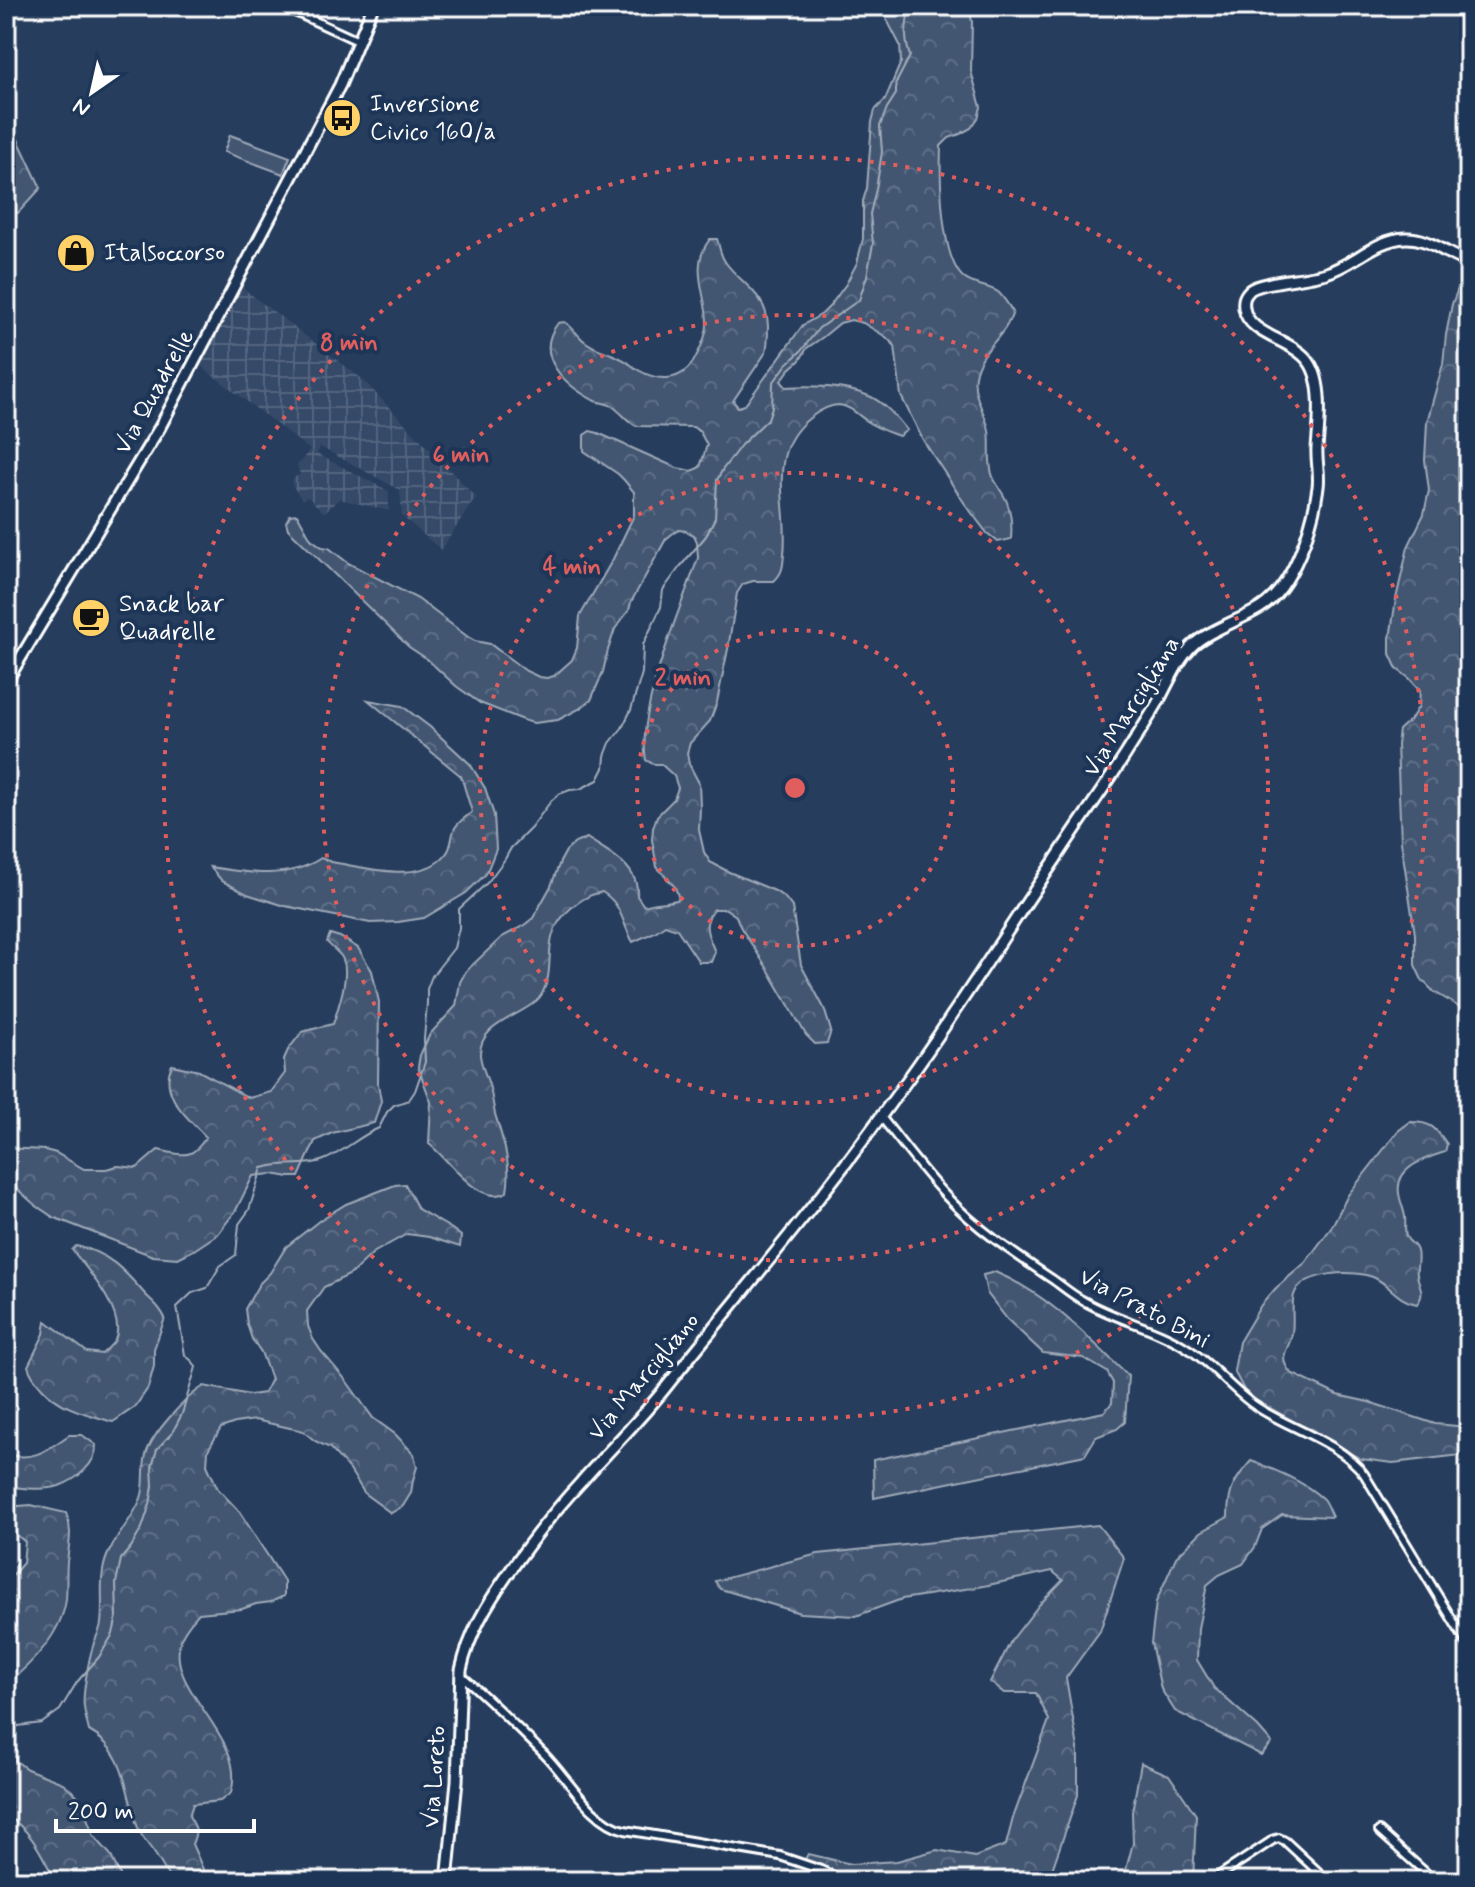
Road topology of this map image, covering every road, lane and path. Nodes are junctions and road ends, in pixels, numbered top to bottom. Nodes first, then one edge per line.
1 (282, 6) edge
2 (373, 6) edge
3 (358, 41) junction
4 (1469, 262) edge
5 (6, 682) edge
6 (881, 1117) junction
7 (1469, 1647) edge
8 (460, 1675) junction
9 (1379, 1831) dead end
10 (1214, 1879) edge
11 (447, 1881) edge
12 (844, 1881) edge
13 (1328, 1881) edge
14 (1435, 1881) edge

1 - 3 street
2 - 3 street, Via Quadrelle
3 - 5 street, Via Quadrelle
4 - 6 street, Via Marcigliana
6 - 7 street, Via Prato Bini
6 - 8 street, Via Marcigliano
8 - 11 street, Via Loreto
8 - 12 street
9 - 14 street
10 - 13 street

